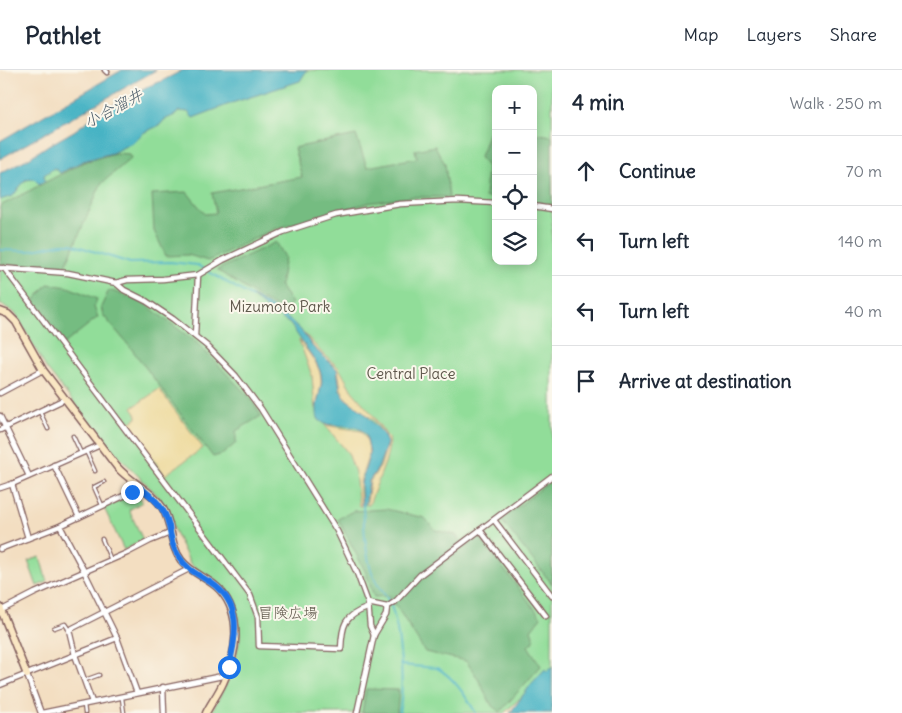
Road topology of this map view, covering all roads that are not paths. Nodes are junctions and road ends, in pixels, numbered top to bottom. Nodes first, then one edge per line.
1 (492, 202) edge
2 (537, 207) edge
3 (552, 209) edge
4 (2, 268) edge
5 (198, 275) junction
6 (116, 283) junction
7 (0, 311) edge
8 (195, 336) junction
9 (43, 370) junction
10 (0, 393) edge
11 (65, 400) junction
12 (40, 412) junction
13 (0, 416) edge
14 (6, 428) junction
15 (48, 429) dead end
16 (0, 430) edge
17 (73, 436) dead end
18 (100, 445) junction
19 (86, 451) junction
20 (81, 453) junction
21 (54, 465) junction
22 (95, 471) dead end
23 (29, 476) junction
24 (552, 476) edge
25 (104, 482) dead end
26 (12, 484) junction
27 (138, 486) junction
28 (0, 488) edge
29 (102, 506) junction
30 (79, 517) junction
31 (494, 520) junction
32 (60, 526) junction
33 (480, 530) junction
34 (170, 533) junction
35 (28, 538) junction
36 (102, 539) dead end
37 (0, 549) edge
38 (111, 560) junction
39 (189, 569) junction
40 (84, 571) junction
41 (552, 596) edge
42 (367, 606) junction
43 (387, 607) junction
44 (1, 610) edge
45 (103, 613) junction
46 (546, 616) dead end
47 (54, 628) dead end
48 (68, 630) junction
49 (374, 635) junction
50 (117, 638) junction
51 (75, 655) junction
52 (27, 674) junction
53 (226, 674) junction
54 (100, 675) dead end
55 (84, 681) junction
56 (0, 685) edge
57 (163, 687) junction
58 (137, 693) junction
59 (122, 696) junction
60 (92, 702) junction
61 (84, 704) junction
62 (41, 713) edge
63 (85, 713) edge
64 (124, 713) edge
65 (164, 713) edge
66 (206, 713) edge
67 (357, 713) edge

1 - 5 street
2 - 3 street
4 - 6 street
4 - 42 street
5 - 6 street
5 - 8 street
6 - 8 street
7 - 9 street
8 - 42 street
9 - 10 street
9 - 11 street
11 - 12 street
11 - 18 street
12 - 14 street
12 - 15 lane
13 - 14 street
14 - 16 street
14 - 23 street
17 - 20 lane
18 - 19 street
18 - 27 street
19 - 20 street
19 - 22 lane
20 - 21 street
21 - 23 street
21 - 30 street
23 - 26 street
24 - 31 street
25 - 29 lane
26 - 28 street
26 - 35 street
27 - 29 street
27 - 34 street
29 - 30 street
30 - 32 street
31 - 33 street
31 - 41 street
32 - 35 street
32 - 40 street
33 - 43 street
33 - 46 street
34 - 38 street
34 - 39 street
35 - 37 street
36 - 38 lane
38 - 40 street
39 - 45 street
39 - 53 street
40 - 44 street
40 - 45 street
42 - 43 street
42 - 49 street
43 - 49 street
44 - 52 street
45 - 48 street
45 - 50 street
47 - 48 lane
48 - 51 street
49 - 67 street
50 - 51 street
50 - 58 street
51 - 52 street
51 - 55 street
52 - 56 street
52 - 62 street
53 - 57 street
53 - 66 street
54 - 55 lane
55 - 60 street
57 - 58 street
57 - 65 street
58 - 59 street
59 - 60 street
59 - 64 lane
60 - 61 street
61 - 62 street
61 - 63 lane

